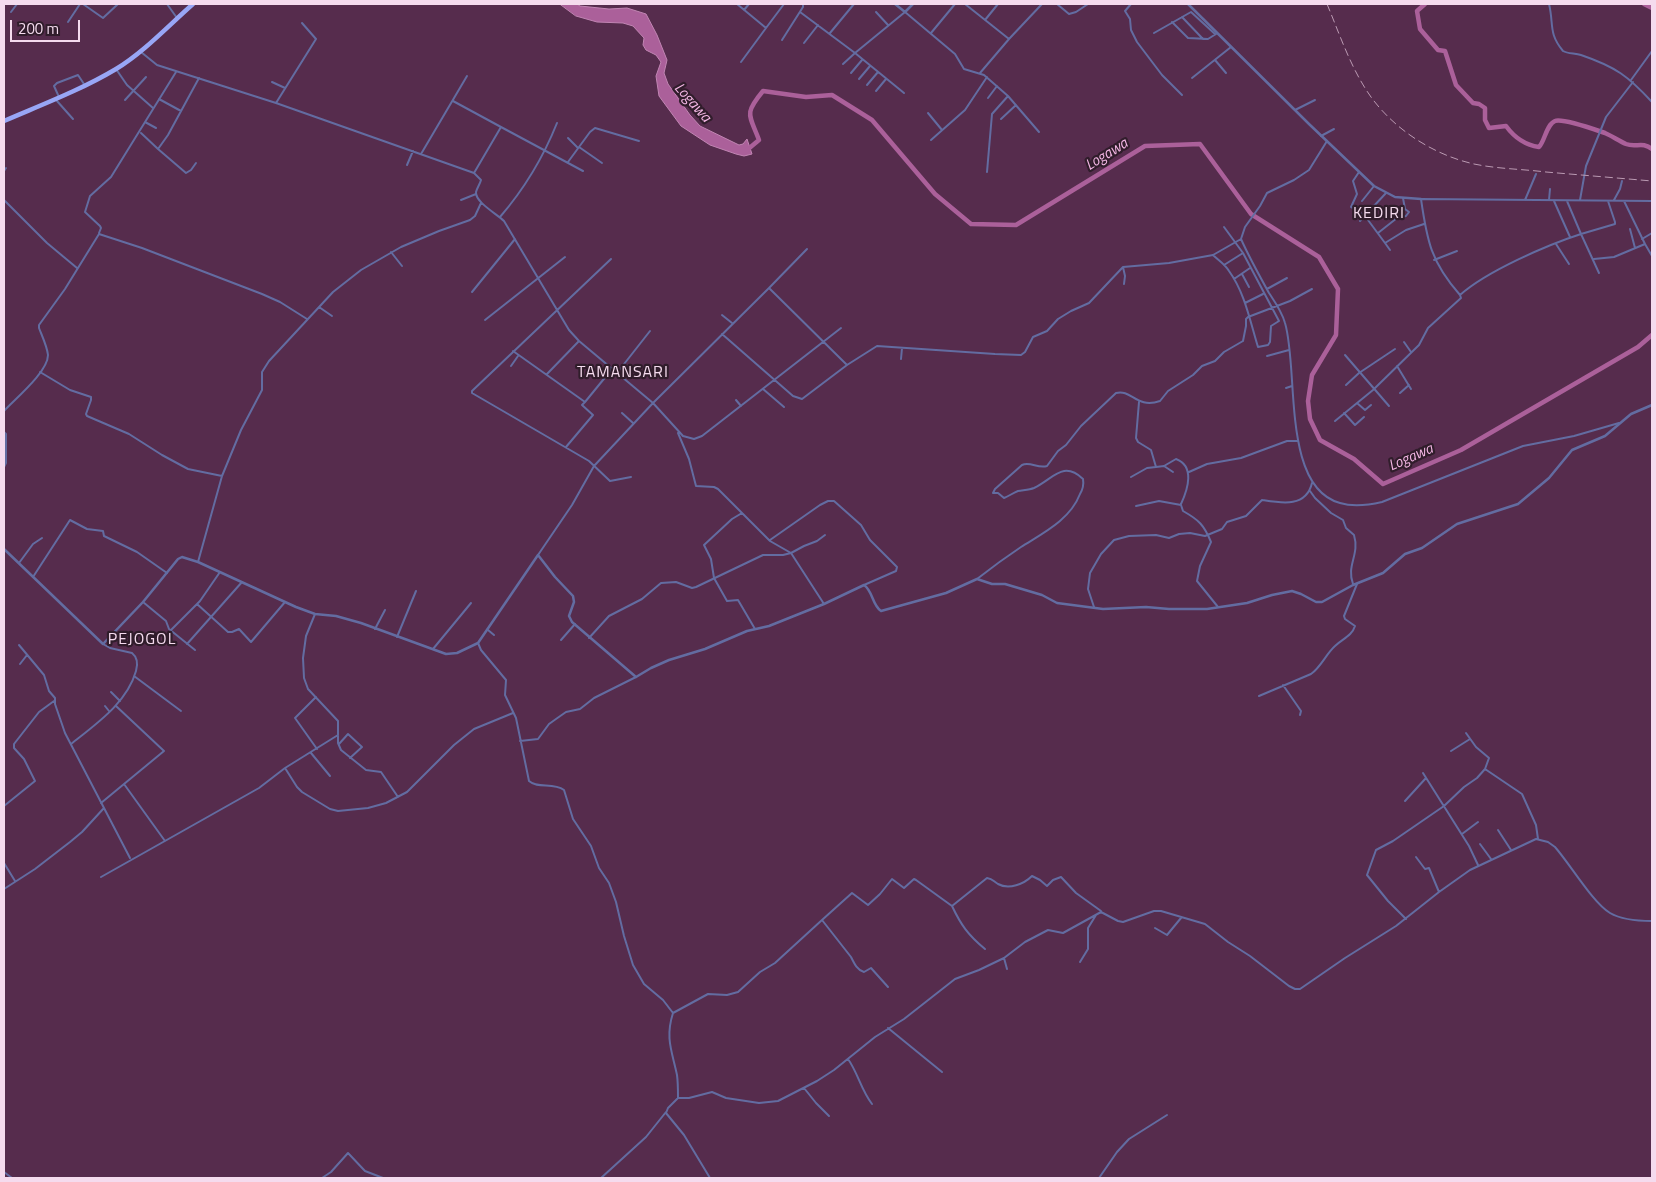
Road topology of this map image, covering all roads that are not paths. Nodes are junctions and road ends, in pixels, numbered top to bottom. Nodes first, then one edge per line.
1 (17, 4) edge
2 (80, 4) edge
3 (83, 4) edge
4 (118, 4) edge
5 (167, 4) edge
6 (193, 4) edge
7 (737, 4) edge
8 (749, 4) edge
9 (784, 4) edge
10 (803, 4) edge
11 (854, 4) edge
12 (894, 4) edge
13 (913, 4) edge
14 (954, 4) edge
15 (965, 4) edge
16 (998, 4) edge
17 (1042, 4) edge
18 (1057, 4) edge
19 (1088, 4) edge
20 (1131, 4) edge
21 (1188, 4) edge
22 (1549, 4) edge
23 (744, 10) junction
24 (1193, 11) junction
25 (11, 12) dead end
26 (800, 12) junction
27 (876, 12) dead end
28 (905, 12) junction
29 (1182, 17) junction
30 (177, 18) junction
31 (985, 20) junction
32 (68, 22) dead end
33 (1172, 22) junction
34 (302, 23) dead end
35 (818, 25) junction
36 (888, 25) junction
37 (766, 28) junction
38 (830, 33) junction
39 (931, 33) junction
40 (1154, 33) dead end
41 (1216, 33) junction
42 (1009, 39) junction
43 (1203, 39) junction
44 (782, 40) dead end
45 (804, 42) dead end
46 (1231, 47) junction
47 (1652, 50) edge
48 (140, 51) junction
49 (855, 52) junction
50 (862, 60) junction
51 (1215, 60) junction
52 (741, 62) dead end
53 (843, 64) dead end
54 (870, 66) junction
55 (116, 69) junction
56 (176, 72) junction
57 (878, 72) junction
58 (852, 73) dead end
59 (1226, 73) dead end
60 (979, 74) junction
61 (467, 76) dead end
62 (146, 77) dead end
63 (987, 77) junction
64 (199, 78) junction
65 (887, 78) junction
66 (1192, 78) dead end
67 (859, 79) dead end
68 (1632, 81) junction
69 (272, 82) dead end
70 (868, 85) dead end
71 (85, 86) junction
72 (997, 86) junction
73 (286, 88) junction
74 (134, 90) junction
75 (876, 90) dead end
76 (904, 94) dead end
77 (1182, 95) dead end
78 (1008, 96) junction
79 (57, 98) junction
80 (988, 98) dead end
81 (159, 99) junction
82 (125, 100) dead end
83 (1315, 100) dead end
84 (453, 101) junction
85 (1652, 102) edge
86 (276, 103) junction
87 (1016, 105) junction
88 (154, 108) junction
89 (1295, 110) junction
90 (181, 111) junction
91 (928, 113) dead end
92 (73, 119) dead end
93 (1001, 119) dead end
94 (4, 121) edge
95 (145, 122) junction
96 (500, 122) dead end
97 (557, 123) dead end
98 (499, 126) junction
99 (156, 128) dead end
100 (1334, 129) dead end
101 (942, 130) junction
102 (140, 132) junction
103 (1039, 132) dead end
104 (1321, 136) junction
105 (568, 138) dead end
106 (931, 140) dead end
107 (639, 141) dead end
108 (1327, 141) junction
109 (1330, 144) junction
110 (1325, 146) junction
111 (579, 148) junction
112 (158, 149) junction
113 (413, 151) junction
114 (546, 151) junction
115 (421, 154) junction
116 (568, 162) junction
117 (196, 163) dead end
118 (602, 163) dead end
119 (407, 164) dead end
120 (583, 171) dead end
121 (987, 172) dead end
122 (1359, 172) junction
123 (474, 173) junction
124 (1536, 174) dead end
125 (1622, 182) dead end
126 (1374, 186) junction
127 (1550, 189) dead end
128 (1386, 193) junction
129 (476, 194) junction
130 (1403, 198) junction
131 (1421, 199) junction
132 (4, 200) edge
133 (461, 200) dead end
134 (1525, 200) junction
135 (1549, 200) junction
136 (1554, 200) junction
137 (1566, 200) junction
138 (1580, 200) junction
139 (1608, 201) junction
140 (1614, 201) junction
141 (1624, 201) junction
142 (1652, 201) edge
143 (1362, 202) dead end
144 (481, 203) junction
145 (1376, 206) junction
146 (1405, 209) junction
147 (1365, 216) junction
148 (1388, 216) dead end
149 (500, 217) junction
150 (1397, 218) junction
151 (1360, 221) dead end
152 (1425, 224) junction
153 (1224, 227) dead end
154 (1630, 229) dead end
155 (1378, 233) junction
156 (1652, 233) edge
157 (99, 234) junction
158 (1582, 234) junction
159 (1570, 237) junction
160 (515, 239) junction
161 (1240, 239) junction
162 (1642, 239) junction
163 (1236, 241) junction
164 (1385, 243) junction
165 (1556, 244) junction
166 (1645, 244) junction
167 (807, 248) dead end
168 (1635, 248) junction
169 (1390, 250) dead end
170 (1457, 251) dead end
171 (391, 252) junction
172 (1243, 253) junction
173 (1212, 255) junction
174 (1652, 256) edge
175 (565, 257) dead end
176 (611, 259) dead end
177 (1594, 259) junction
178 (1434, 260) junction
179 (1569, 264) dead end
180 (1224, 265) junction
181 (402, 266) dead end
182 (1123, 267) junction
183 (78, 268) junction
184 (1250, 268) junction
185 (1599, 273) dead end
186 (1242, 274) junction
187 (1234, 278) junction
188 (1287, 278) dead end
189 (537, 279) junction
190 (1124, 284) dead end
191 (1249, 286) dead end
192 (768, 288) junction
193 (1268, 289) junction
194 (1312, 289) dead end
195 (472, 292) dead end
196 (1264, 294) junction
197 (1460, 295) junction
198 (1245, 303) junction
199 (319, 307) junction
200 (1274, 307) junction
201 (557, 311) junction
202 (722, 314) dead end
203 (332, 316) dead end
204 (1250, 316) junction
205 (308, 319) junction
206 (485, 320) dead end
207 (732, 323) junction
208 (841, 328) dead end
209 (650, 331) dead end
210 (722, 334) junction
211 (579, 341) junction
212 (823, 342) junction
213 (1404, 342) dead end
214 (902, 348) junction
215 (1395, 349) dead end
216 (1286, 350) junction
217 (513, 351) junction
218 (1411, 352) junction
219 (1345, 355) dead end
220 (518, 356) junction
221 (1267, 356) dead end
222 (901, 358) dead end
223 (847, 365) junction
224 (511, 366) dead end
225 (1397, 366) junction
226 (612, 369) junction
227 (40, 372) junction
228 (617, 373) junction
229 (1359, 373) junction
230 (547, 374) junction
231 (775, 379) junction
232 (1409, 385) junction
233 (1292, 386) junction
234 (1346, 386) dead end
235 (763, 388) junction
236 (1286, 388) dead end
237 (1411, 389) dead end
238 (1374, 390) junction
239 (1400, 394) dead end
240 (736, 400) dead end
241 (585, 402) junction
242 (1139, 402) junction
243 (653, 403) junction
244 (1357, 403) junction
245 (1371, 405) dead end
246 (742, 406) junction
247 (1388, 406) dead end
248 (1652, 406) edge
249 (784, 407) dead end
250 (4, 411) edge
251 (622, 413) dead end
252 (1344, 414) junction
253 (1364, 417) dead end
254 (1335, 421) dead end
255 (1621, 422) junction
256 (634, 423) junction
257 (678, 431) junction
258 (4, 432) edge
259 (1298, 440) junction
260 (566, 447) junction
261 (594, 466) junction
262 (1164, 466) junction
263 (4, 467) edge
264 (1156, 467) junction
265 (1173, 472) dead end
266 (1189, 472) junction
267 (222, 476) junction
268 (631, 477) dead end
269 (1131, 477) dead end
270 (1312, 483) junction
271 (1310, 490) junction
272 (1181, 505) junction
273 (1136, 506) dead end
274 (743, 512) junction
275 (825, 534) dead end
276 (1208, 535) junction
277 (42, 538) dead end
278 (769, 540) junction
279 (4, 550) edge
280 (791, 553) junction
281 (538, 556) junction
282 (198, 562) junction
283 (19, 563) junction
284 (220, 572) junction
285 (166, 574) junction
286 (33, 577) junction
287 (714, 578) junction
288 (977, 579) junction
289 (242, 582) junction
290 (1355, 584) junction
291 (864, 586) junction
292 (416, 591) dead end
293 (143, 602) junction
294 (285, 602) junction
295 (471, 602) dead end
296 (197, 604) junction
297 (824, 604) junction
298 (1094, 607) junction
299 (1218, 607) junction
300 (385, 610) dead end
301 (316, 614) junction
302 (211, 617) junction
303 (575, 624) junction
304 (375, 629) junction
305 (755, 629) junction
306 (171, 630) junction
307 (488, 630) junction
308 (494, 635) dead end
309 (397, 637) junction
310 (589, 638) junction
311 (560, 640) dead end
312 (478, 643) junction
313 (103, 644) junction
314 (187, 644) junction
315 (19, 646) dead end
316 (433, 649) junction
317 (195, 650) dead end
318 (27, 655) junction
319 (20, 664) dead end
320 (134, 676) junction
321 (636, 677) junction
322 (1283, 685) junction
323 (111, 692) dead end
324 (1259, 696) dead end
325 (316, 698) junction
326 (55, 701) junction
327 (120, 701) junction
328 (116, 705) junction
329 (105, 706) dead end
330 (109, 711) junction
331 (181, 711) dead end
332 (514, 713) junction
333 (1300, 715) dead end
334 (1466, 733) dead end
335 (338, 735) junction
336 (1470, 739) junction
337 (520, 741) junction
338 (71, 744) junction
339 (339, 744) junction
340 (317, 749) junction
341 (1451, 751) dead end
342 (311, 753) junction
343 (350, 758) junction
344 (285, 768) junction
345 (1485, 770) junction
346 (1423, 773) dead end
347 (330, 776) dead end
348 (1426, 778) junction
349 (124, 784) junction
350 (398, 797) junction
351 (1405, 801) dead end
352 (101, 803) junction
353 (4, 806) edge
354 (1444, 806) junction
355 (104, 808) junction
356 (1478, 822) dead end
357 (1498, 830) dead end
358 (1462, 834) junction
359 (1538, 839) junction
360 (165, 841) junction
361 (1480, 844) dead end
362 (1511, 850) junction
363 (1416, 857) dead end
364 (131, 859) junction
365 (1491, 859) junction
366 (4, 864) edge
367 (1478, 865) junction
368 (101, 877) dead end
369 (15, 881) junction
370 (4, 889) edge
371 (1439, 892) junction
372 (952, 906) junction
373 (1102, 912) junction
374 (1097, 913) junction
375 (1181, 918) junction
376 (1406, 919) junction
377 (822, 920) junction
378 (1652, 921) edge
379 (1155, 928) dead end
380 (985, 949) dead end
381 (1004, 958) junction
382 (1080, 962) dead end
383 (1007, 969) dead end
384 (888, 987) dead end
385 (672, 1013) junction
386 (888, 1028) junction
387 (848, 1059) junction
388 (942, 1072) dead end
389 (804, 1088) junction
390 (678, 1098) junction
391 (872, 1104) dead end
392 (666, 1112) junction
393 (1167, 1115) dead end
394 (829, 1116) dead end
395 (4, 1172) edge
396 (327, 1177) edge
397 (12, 1178) edge
398 (322, 1178) edge
399 (383, 1178) edge
400 (601, 1178) edge
401 (710, 1178) edge
402 (1099, 1178) edge

1 - 25 street
2 - 32 street
3 - 4 street
5 - 30 street
6 - 30 highway
7 - 23 street
8 - 23 street
9 - 37 street
10 - 26 street
11 - 38 street
12 - 28 street
13 - 28 street
14 - 39 street
15 - 31 street
16 - 31 street
17 - 42 street
18 - 19 street
20 - 77 street
21 - 24 street
22 - 68 street
23 - 37 street
24 - 29 street
24 - 41 street
26 - 35 street
26 - 44 street
27 - 36 street
28 - 36 street
28 - 39 street
29 - 33 street
29 - 43 street
30 - 48 highway
31 - 42 street
33 - 40 street
33 - 43 street
34 - 73 street
35 - 38 street
35 - 45 street
36 - 49 street
37 - 52 street
38 - 49 street
39 - 60 street
41 - 43 street
41 - 46 street
42 - 60 street
46 - 51 street
46 - 89 street
47 - 68 street
48 - 55 highway
48 - 56 street
49 - 50 street
49 - 53 street
50 - 54 street
50 - 58 street
51 - 59 street
51 - 66 street
54 - 57 street
54 - 67 street
55 - 71 highway
55 - 74 street
56 - 64 street
56 - 81 street
57 - 65 street
57 - 70 street
60 - 63 street
61 - 84 street
62 - 74 street
63 - 72 street
63 - 101 street
64 - 86 street
64 - 90 street
65 - 75 street
65 - 76 street
68 - 85 street
68 - 138 street
69 - 73 street
71 - 79 highway
71 - 79 street
72 - 78 street
72 - 80 street
73 - 86 street
74 - 82 street
74 - 88 street
78 - 87 street
78 - 121 street
79 - 92 street
79 - 94 highway
81 - 88 street
81 - 90 street
83 - 89 street
84 - 98 street
84 - 115 street
86 - 113 street
87 - 93 street
87 - 103 street
88 - 95 street
89 - 104 street
90 - 112 street
91 - 101 street
95 - 99 street
95 - 102 street
96 - 98 street
97 - 114 street
98 - 114 street
98 - 123 street
100 - 104 street
101 - 106 street
102 - 112 street
102 - 157 street
104 - 108 street
105 - 111 street
107 - 111 street
108 - 109 street
108 - 110 street
109 - 110 street
109 - 122 street
110 - 161 street
111 - 116 street
111 - 118 street
112 - 117 street
113 - 115 street
113 - 119 street
114 - 116 street
114 - 149 street
115 - 123 street
116 - 120 street
122 - 126 street
122 - 147 street
123 - 129 street
124 - 134 street
125 - 140 street
126 - 128 street
126 - 143 street
127 - 135 street
128 - 130 street
128 - 145 street
129 - 133 street
129 - 144 street
130 - 131 street
130 - 146 street
131 - 134 street
131 - 152 street
132 - 183 street
134 - 135 street
135 - 136 street
136 - 137 street
136 - 159 street
137 - 138 street
137 - 158 street
138 - 139 street
139 - 140 street
139 - 158 street
140 - 141 street
141 - 142 street
141 - 162 street
144 - 149 street
144 - 171 street
145 - 147 street
145 - 148 street
146 - 150 street
146 - 150 street
147 - 151 street
147 - 155 street
149 - 160 street
150 - 155 street
152 - 164 street
152 - 178 street
153 - 163 street
154 - 168 street
155 - 164 street
156 - 162 street
157 - 183 street
157 - 205 street
158 - 159 street
158 - 177 street
159 - 165 street
160 - 189 street
160 - 195 street
161 - 163 street
161 - 193 street
162 - 166 street
163 - 172 street
163 - 173 street
164 - 169 street
165 - 179 street
165 - 197 street
166 - 168 street
166 - 174 street
167 - 192 street
168 - 177 street
170 - 178 street
171 - 181 street
171 - 199 street
172 - 180 street
172 - 184 street
173 - 180 street
173 - 182 street
175 - 189 street
176 - 201 street
177 - 185 street
178 - 197 street
180 - 187 street
182 - 190 street
182 - 214 street
183 - 227 street
184 - 186 street
184 - 196 street
186 - 187 street
186 - 191 street
187 - 198 street
188 - 193 street
189 - 201 street
189 - 206 street
192 - 207 street
192 - 212 street
193 - 200 street
194 - 200 street
196 - 198 street
196 - 200 street
197 - 218 street
198 - 204 street
199 - 203 street
199 - 205 street
200 - 204 street
200 - 204 street
200 - 216 street
201 - 211 street
201 - 217 street
202 - 207 street
204 - 242 street
205 - 267 street
207 - 210 street
208 - 212 street
209 - 228 street
210 - 231 street
210 - 243 street
211 - 226 street
211 - 230 street
212 - 223 street
212 - 231 street
213 - 218 street
214 - 222 street
214 - 223 street
215 - 229 street
216 - 221 street
216 - 233 street
217 - 220 street
217 - 260 street
218 - 225 street
219 - 229 street
220 - 224 street
220 - 230 street
223 - 231 street
225 - 232 street
225 - 238 street
226 - 228 street
226 - 241 street
227 - 250 street
227 - 267 street
228 - 243 street
229 - 234 street
229 - 238 street
230 - 241 street
231 - 235 street
232 - 237 street
232 - 239 street
233 - 236 street
233 - 259 street
235 - 246 street
235 - 249 street
238 - 244 street
238 - 247 street
240 - 246 street
241 - 260 street
242 - 264 street
242 - 288 street
243 - 256 street
243 - 257 street
244 - 245 street
244 - 252 street
246 - 257 street
248 - 255 street
251 - 256 street
252 - 253 street
252 - 254 street
255 - 270 street
255 - 290 street
256 - 261 street
257 - 274 street
258 - 263 street
259 - 266 street
259 - 270 street
260 - 261 street
261 - 268 street
261 - 281 street
262 - 264 street
262 - 265 street
262 - 266 street
264 - 269 street
266 - 272 street
267 - 282 street
270 - 271 street
271 - 276 street
271 - 290 street
272 - 273 street
272 - 276 street
274 - 278 street
274 - 287 street
275 - 280 street
276 - 298 street
276 - 299 street
277 - 283 street
278 - 280 street
278 - 291 street
279 - 283 street
280 - 287 street
280 - 297 street
281 - 303 street
281 - 307 street
282 - 284 street
282 - 285 street
283 - 286 street
284 - 289 street
284 - 296 street
285 - 286 street
285 - 293 street
286 - 313 street
287 - 305 street
287 - 310 street
288 - 291 street
288 - 298 street
289 - 294 street
289 - 302 street
290 - 299 street
290 - 322 street
291 - 297 street
292 - 309 street
293 - 306 street
293 - 313 street
294 - 301 street
294 - 302 street
295 - 316 street
296 - 302 street
296 - 306 street
297 - 305 street
298 - 299 street
300 - 304 street
301 - 304 street
301 - 325 street
302 - 314 street
303 - 310 street
303 - 311 street
304 - 309 street
305 - 321 street
306 - 314 street
307 - 308 street
307 - 312 street
309 - 316 street
310 - 321 street
312 - 316 street
312 - 332 street
313 - 320 street
314 - 317 street
315 - 318 street
318 - 319 street
318 - 326 street
320 - 327 street
320 - 331 street
321 - 337 street
322 - 324 street
322 - 333 street
323 - 327 street
325 - 335 street
325 - 340 street
326 - 338 street
326 - 353 street
327 - 328 street
328 - 330 street
328 - 349 street
329 - 330 street
330 - 338 street
332 - 337 street
332 - 350 street
334 - 336 street
335 - 339 street
335 - 340 street
336 - 341 street
336 - 345 street
337 - 385 street
338 - 352 street
339 - 343 street
339 - 343 street
340 - 342 street
342 - 344 street
342 - 347 street
343 - 350 street
344 - 350 street
344 - 360 street
345 - 354 street
345 - 359 street
346 - 348 street
348 - 351 street
348 - 354 street
349 - 352 street
349 - 360 street
352 - 355 street
354 - 358 street
354 - 376 street
355 - 364 street
355 - 369 street
356 - 358 street
357 - 362 street
358 - 367 street
359 - 362 street
359 - 378 street
360 - 364 street
361 - 365 street
362 - 365 street
363 - 371 street
364 - 368 street
365 - 367 street
366 - 369 street
367 - 371 street
369 - 370 street
371 - 376 street
372 - 373 street
372 - 377 street
372 - 380 street
373 - 374 street
373 - 375 street
374 - 381 street
374 - 382 street
375 - 376 street
375 - 379 street
377 - 384 street
377 - 385 street
381 - 383 street
381 - 386 street
385 - 390 street
386 - 387 street
386 - 388 street
387 - 389 street
387 - 391 street
389 - 390 street
389 - 394 street
390 - 392 street
392 - 400 street
392 - 401 street
393 - 402 street
395 - 397 street
396 - 398 street
396 - 399 street

